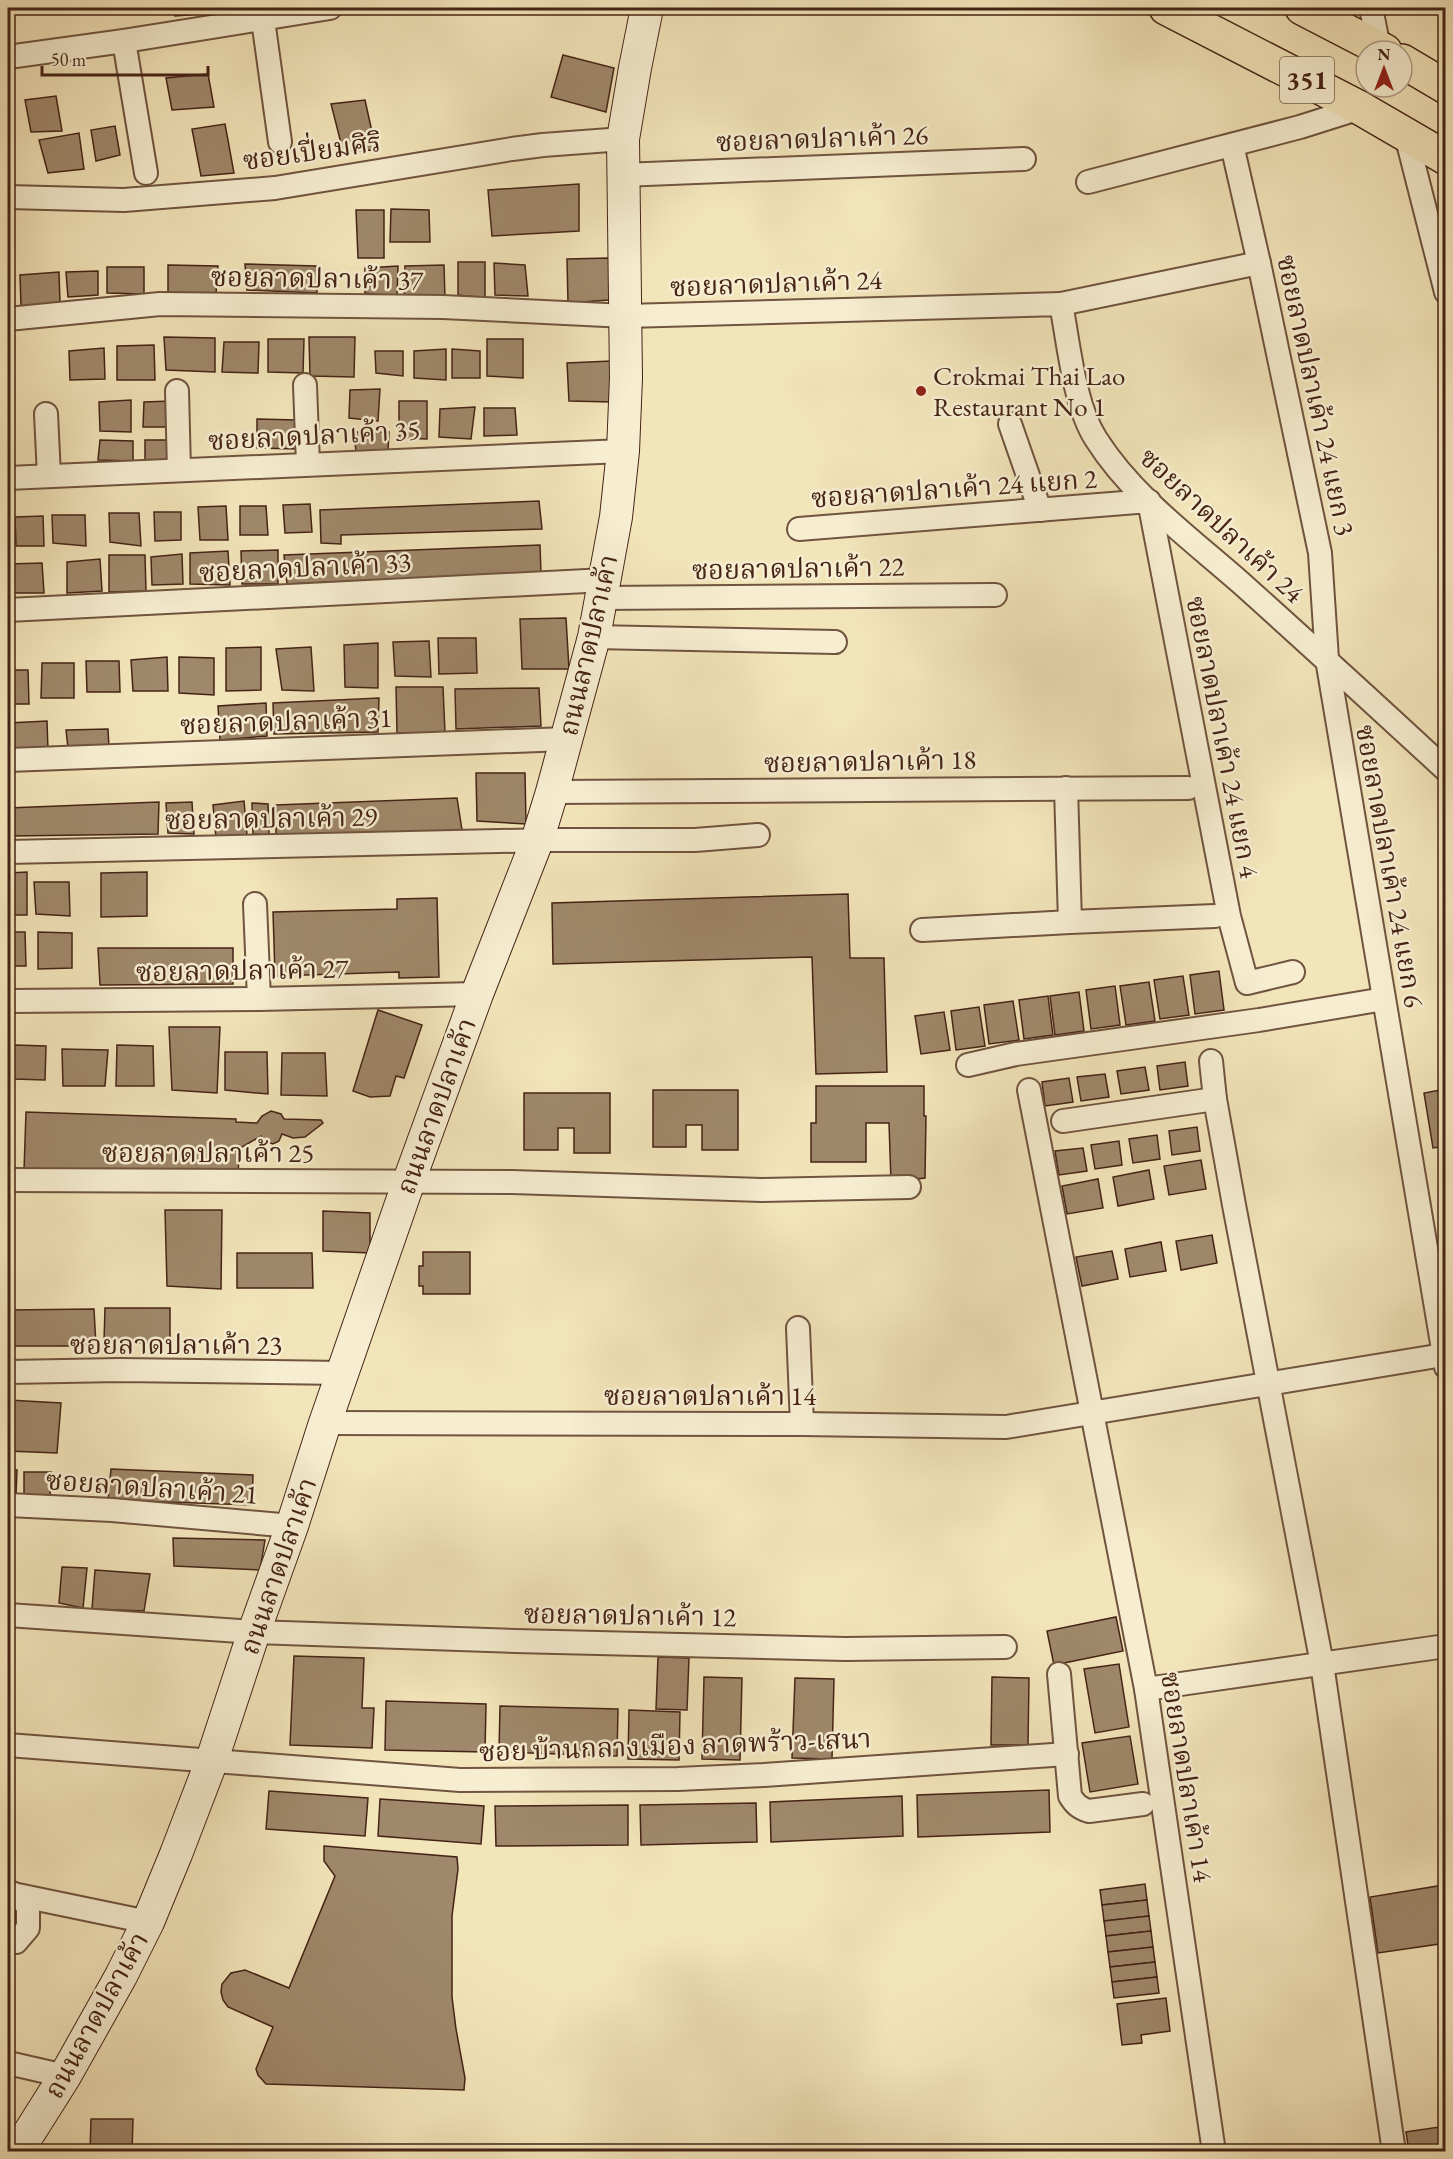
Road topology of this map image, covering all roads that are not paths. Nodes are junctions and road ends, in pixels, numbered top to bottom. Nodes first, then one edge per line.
1 (330, 8) edge
2 (647, 8) edge
3 (1166, 8) edge
4 (1302, 8) edge
5 (1371, 8) edge
6 (263, 20) junction
7 (1362, 39) edge
8 (1383, 39) edge
9 (124, 41) junction
10 (8, 57) edge
11 (1414, 68) edge
12 (1446, 87) edge
13 (1360, 108) junction
14 (1406, 135) junction
15 (623, 139) junction
16 (280, 141) dead end
17 (1232, 145) junction
18 (1446, 158) edge
19 (1024, 159) dead end
20 (146, 173) dead end
21 (622, 175) junction
22 (1088, 182) dead end
23 (8, 197) edge
24 (1259, 263) junction
25 (1446, 292) edge
26 (1061, 304) junction
27 (626, 316) junction
28 (8, 319) edge
29 (305, 385) dead end
30 (177, 391) dead end
31 (46, 414) dead end
32 (1010, 424) dead end
33 (623, 451) junction
34 (308, 464) junction
35 (179, 470) junction
36 (49, 476) junction
37 (8, 478) edge
38 (1149, 501) junction
39 (1040, 510) junction
40 (799, 529) dead end
41 (604, 589) junction
42 (995, 595) dead end
43 (8, 610) edge
44 (594, 637) junction
45 (835, 642) dead end
46 (1326, 659) junction
47 (566, 739) junction
48 (8, 760) edge
49 (1446, 770) edge
50 (1066, 788) junction
51 (1188, 788) dead end
52 (552, 792) junction
53 (758, 835) dead end
54 (537, 841) junction
55 (8, 852) edge
56 (255, 904) dead end
57 (1215, 916) dead end
58 (1070, 922) junction
59 (922, 930) dead end
60 (1293, 972) dead end
61 (477, 994) junction
62 (259, 999) junction
63 (1384, 999) junction
64 (8, 1001) edge
65 (1211, 1061) dead end
66 (968, 1065) dead end
67 (1029, 1090) dead end
68 (1215, 1099) junction
69 (1063, 1121) dead end
70 (8, 1180) edge
71 (409, 1181) junction
72 (909, 1186) dead end
73 (798, 1328) dead end
74 (1444, 1361) edge
75 (8, 1372) edge
76 (343, 1373) junction
77 (1268, 1385) junction
78 (1093, 1413) junction
79 (326, 1423) junction
80 (802, 1424) junction
81 (8, 1506) edge
82 (292, 1526) junction
83 (8, 1615) edge
84 (254, 1632) junction
85 (1446, 1646) edge
86 (1005, 1647) dead end
87 (1322, 1664) junction
88 (1059, 1674) dead end
89 (1146, 1689) junction
90 (8, 1745) edge
91 (1067, 1754) junction
92 (213, 1760) junction
93 (1143, 1804) dead end
94 (10, 1893) edge
95 (148, 1922) junction
96 (8, 1942) edge
97 (8, 2063) edge
98 (65, 2076) junction
99 (17, 2151) edge
100 (1214, 2151) edge
101 (1394, 2151) edge

1 - 6 street
2 - 15 main road, ถนนลาดปลาเค้า
3 - 13 main road, 351
4 - 7 main road, 351
5 - 8 street
6 - 9 street
6 - 16 street
9 - 10 street
9 - 20 street
11 - 12 main road, 351
13 - 14 main road, 351
13 - 17 street
14 - 18 main road, 351
14 - 25 street
15 - 21 main road, ถนนลาดปลาเค้า
15 - 23 street, ซอยเปี่ยมศิริ
17 - 22 street
17 - 24 street, ซอยลาดปลาเค้า 24 แยก 3
19 - 21 street, ซอยลาดปลาเค้า 26
21 - 27 main road, ถนนลาดปลาเค้า
24 - 26 street
24 - 46 street, ซอยลาดปลาเค้า 24 แยก 3
26 - 27 street, ซอยลาดปลาเค้า 24
26 - 38 street, ซอยลาดปลาเค้า 24
27 - 28 street, ซอยลาดปลาเค้า 37
27 - 33 main road, ถนนลาดปลาเค้า
29 - 34 street
30 - 35 street
31 - 36 street
32 - 39 street
33 - 34 street, ซอยลาดปลาเค้า 35
33 - 41 main road, ถนนลาดปลาเค้า
34 - 35 street, ซอยลาดปลาเค้า 35
35 - 36 street, ซอยลาดปลาเค้า 35
36 - 37 street, ซอยลาดปลาเค้า 35
38 - 39 street, ซอยลาดปลาเค้า 24 แยก 2
38 - 46 street, ซอยลาดปลาเค้า 24
38 - 60 street, ซอยลาดปลาเค้า 24 แยก 4
39 - 40 street, ซอยลาดปลาเค้า 24 แยก 2
41 - 42 street, ซอยลาดปลาเค้า 22
41 - 43 street, ซอยลาดปลาเค้า 33
41 - 44 main road, ถนนลาดปลาเค้า
44 - 45 street
44 - 47 main road, ถนนลาดปลาเค้า
46 - 49 street, ซอยลาดปลาเค้า 24
46 - 63 street, ซอยลาดปลาเค้า 24 แยก 6
47 - 48 street, ซอยลาดปลาเค้า 31
47 - 52 main road, ถนนลาดปลาเค้า
50 - 51 street, ซอยลาดปลาเค้า 18
50 - 52 street, ซอยลาดปลาเค้า 18
50 - 58 street
52 - 54 main road, ถนนลาดปลาเค้า
53 - 54 street, ซอยลาดปลาเค้า 29
54 - 55 street, ซอยลาดปลาเค้า 29
54 - 61 main road, ถนนลาดปลาเค้า
56 - 62 street
57 - 58 street
58 - 59 street
61 - 62 street, ซอยลาดปลาเค้า 27
61 - 71 main road, ถนนลาดปลาเค้า
62 - 64 street, ซอยลาดปลาเค้า 27
63 - 66 street
63 - 74 street, ซอยลาดปลาเค้า 24 แยก 6
65 - 68 street
67 - 78 street, ซอยลาดปลาเค้า 14
68 - 69 street
68 - 77 street
70 - 71 street, ซอยลาดปลาเค้า 25
71 - 72 street, ซอยลาดปลาเค้า 25
71 - 76 main road, ถนนลาดปลาเค้า
73 - 80 street
74 - 77 street, ซอยลาดปลาเค้า 14
75 - 76 street, ซอยลาดปลาเค้า 23
76 - 79 main road, ถนนลาดปลาเค้า
77 - 78 street, ซอยลาดปลาเค้า 14
77 - 87 street
78 - 80 street, ซอยลาดปลาเค้า 14
78 - 89 street, ซอยลาดปลาเค้า 14
79 - 80 street, ซอยลาดปลาเค้า 14
79 - 82 main road, ถนนลาดปลาเค้า
81 - 82 street, ซอยลาดปลาเค้า 21
82 - 84 main road, ถนนลาดปลาเค้า
83 - 84 street, ซอยลาดปลาเค้า 12
84 - 86 street, ซอยลาดปลาเค้า 12
84 - 92 main road, ถนนลาดปลาเค้า
85 - 87 street
87 - 89 street
87 - 101 street
88 - 91 street
89 - 100 street, ซอยลาดปลาเค้า 14
90 - 92 street, ซอย บ้านกลางเมือง ลาดพร้าว-เสนา
91 - 92 street, ซอย บ้านกลางเมือง ลาดพร้าว-เสนา
91 - 93 street
92 - 95 main road, ถนนลาดปลาเค้า
94 - 95 street
94 - 96 street
95 - 98 main road, ถนนลาดปลาเค้า
97 - 98 street
98 - 99 main road, ถนนลาดปลาเค้า

